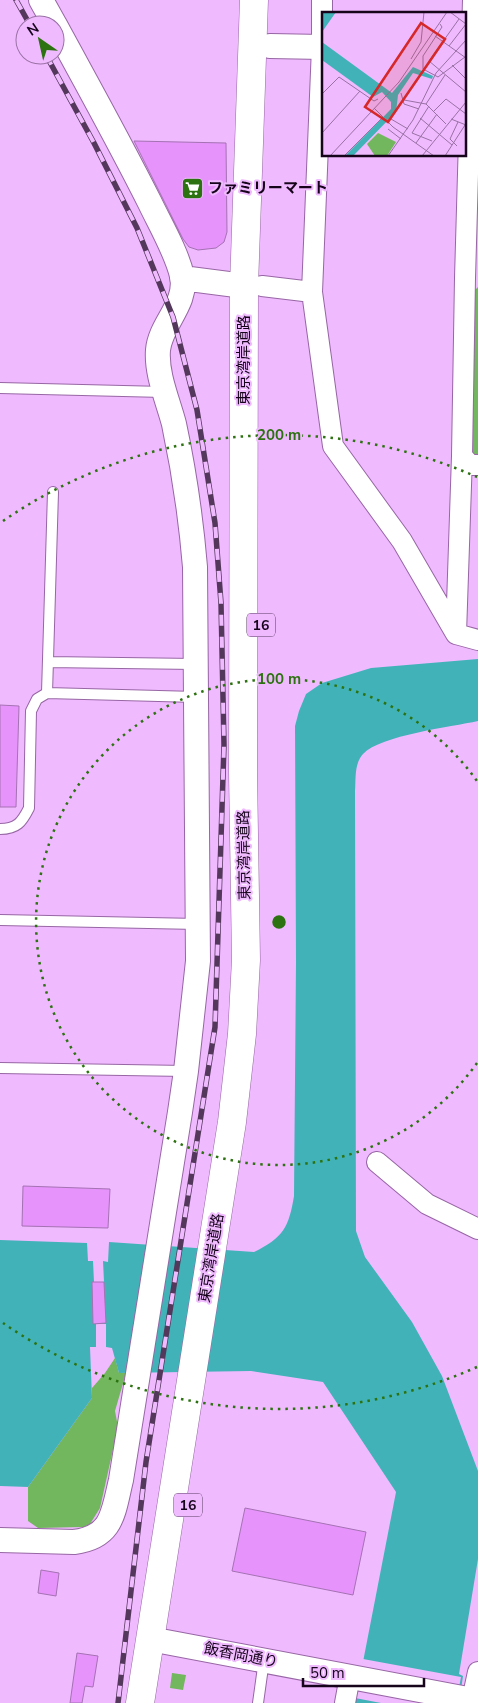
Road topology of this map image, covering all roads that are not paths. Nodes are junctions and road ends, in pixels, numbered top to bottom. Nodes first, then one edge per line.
1 (41, 0) edge
2 (254, 0) edge
3 (271, 0) edge
4 (322, 0) edge
5 (473, 0) edge
6 (49, 15) edge
7 (65, 44) edge
8 (270, 46) junction
9 (322, 47) edge
10 (471, 51) edge
11 (182, 278) junction
12 (471, 278) edge
13 (253, 286) junction
14 (312, 292) junction
15 (0, 388) edge
16 (165, 392) junction
17 (470, 461) edge
18 (53, 492) dead end
19 (456, 634) junction
20 (478, 640) edge
21 (48, 662) junction
22 (196, 664) junction
23 (48, 693) junction
24 (196, 697) junction
25 (0, 828) edge
26 (0, 920) edge
27 (198, 924) junction
28 (0, 1068) edge
29 (186, 1071) junction
30 (377, 1162) dead end
31 (478, 1229) edge
32 (0, 1540) edge
33 (159, 1640) junction
34 (264, 1660) junction
35 (478, 1672) edge
36 (355, 1677) junction
37 (469, 1700) edge
38 (140, 1703) edge
39 (158, 1703) edge
40 (258, 1703) edge
41 (345, 1703) edge

1 - 6 street
2 - 13 highway, 東京湾岸道路 / 16
3 - 8 highway, 東京湾岸道路 / 16
4 - 9 street
5 - 10 street
7 - 11 street
8 - 9 street
8 - 13 highway, 東京湾岸道路 / 16
9 - 14 street
10 - 12 street
11 - 13 street
11 - 16 street
12 - 17 street
13 - 14 street
13 - 33 highway, 東京湾岸道路 / 16
14 - 19 street
15 - 16 lane
16 - 22 street
17 - 19 street
18 - 21 lane
19 - 20 street
21 - 22 lane
21 - 23 lane
22 - 24 street
23 - 24 lane
23 - 25 lane
24 - 27 street
26 - 27 lane
27 - 29 street
28 - 29 lane
29 - 32 street
30 - 31 street
33 - 34 street, 飯香岡通り
33 - 38 highway, 東京湾岸道路 / 16
33 - 39 highway, 東京湾岸道路 / 16
34 - 36 street, 飯香岡通り
34 - 40 lane
35 - 37 street
36 - 37 street, 飯香岡通り
36 - 41 street

